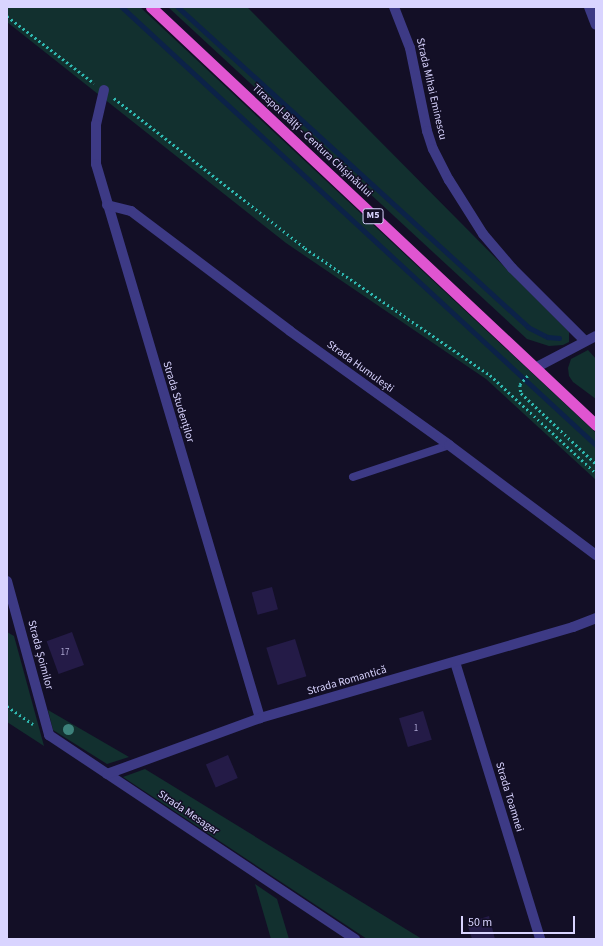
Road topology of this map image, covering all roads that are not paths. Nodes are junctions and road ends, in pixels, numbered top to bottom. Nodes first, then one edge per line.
1 (151, 7) edge
2 (394, 7) edge
3 (589, 7) edge
4 (596, 25) edge
5 (104, 90) road end
6 (107, 205) junction
7 (596, 336) edge
8 (585, 341) junction
9 (532, 371) junction
10 (596, 425) edge
11 (449, 445) junction
12 (353, 477) dead end
13 (596, 555) edge
14 (7, 581) edge
15 (596, 618) edge
16 (455, 662) junction
17 (260, 718) junction
18 (49, 735) joint
19 (107, 774) junction
20 (356, 939) edge
21 (540, 939) edge

1 - 9 highway, Tiraspol-Bălţi - Centura Chișinăului / M5
2 - 8 street, Strada Mihai Eminescu
3 - 4 street
5 - 6 street, Strada Studenților
6 - 11 street, Strada Humulești
6 - 17 street, Strada Studenților
7 - 8 street
8 - 9 street
9 - 10 highway, Tiraspol-Bălţi - Centura Chișinăului / M5
11 - 12 lane
11 - 13 street, Strada Humulești
14 - 18 street, Strada Șoimilor
15 - 16 street, Strada Romantică
16 - 17 street, Strada Romantică
16 - 21 street, Strada Toamnei
17 - 19 street, Strada Romantică
18 - 19 street, Strada Mesager
19 - 20 street, Strada Mesager

